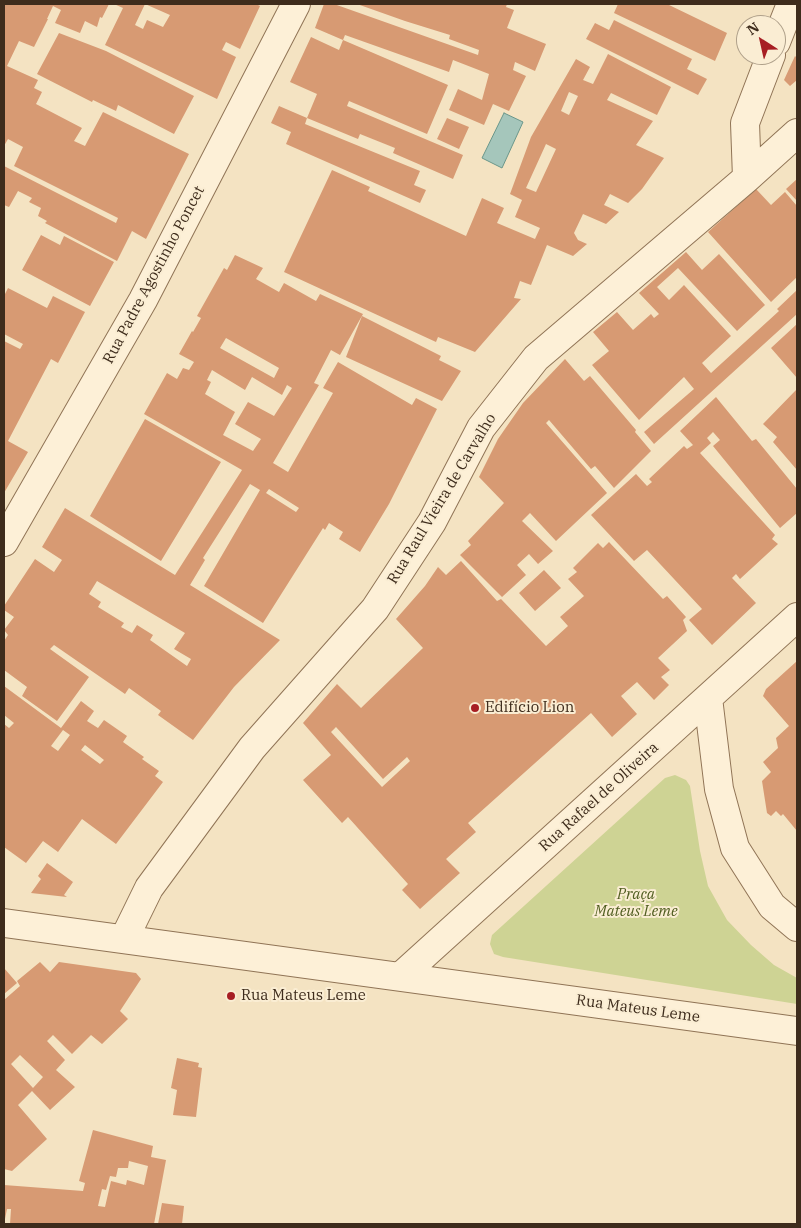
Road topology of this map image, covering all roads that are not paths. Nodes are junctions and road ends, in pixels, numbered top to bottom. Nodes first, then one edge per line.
1 (791, 4) edge
2 (291, 6) edge
3 (786, 17) edge
4 (767, 65) edge
5 (797, 133) edge
6 (747, 178) junction
7 (4, 542) edge
8 (797, 617) edge
9 (708, 698) junction
10 (4, 923) edge
11 (797, 927) edge
12 (124, 939) junction
13 (401, 976) junction
14 (797, 1031) edge

1 - 3 street
2 - 7 street, Rua Padre Agostinho Poncet
4 - 6 street
5 - 6 street, Rua Raul Vieira de Carvalho
6 - 12 street, Rua Raul Vieira de Carvalho
8 - 9 street, Rua Rafael de Oliveira
9 - 11 street
9 - 13 street, Rua Rafael de Oliveira
10 - 12 street, Rua Mateus Leme
12 - 13 street, Rua Mateus Leme
13 - 14 street, Rua Mateus Leme

